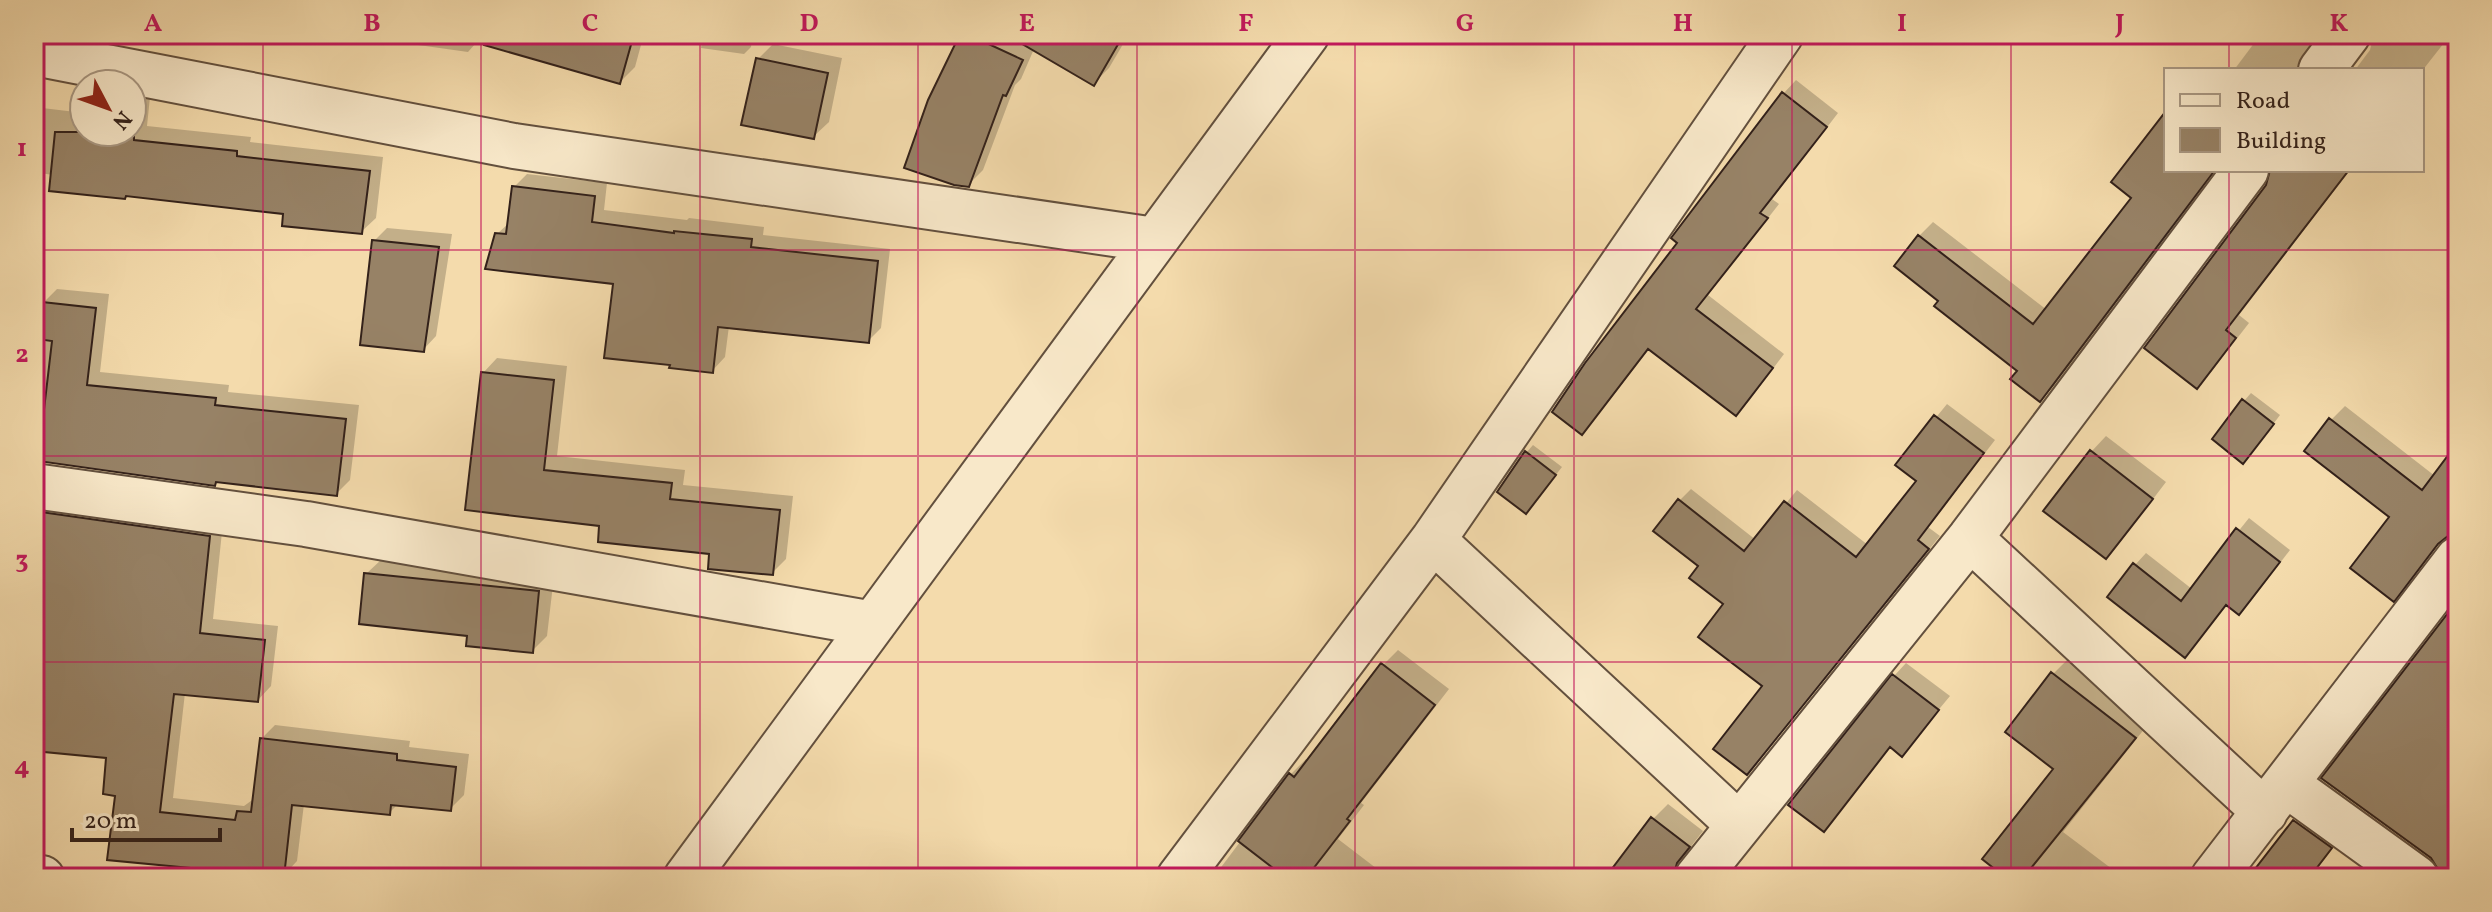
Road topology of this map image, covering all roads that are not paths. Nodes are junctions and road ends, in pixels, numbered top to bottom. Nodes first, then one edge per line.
1 (1307, 34) edge
2 (1781, 34) edge
3 (2348, 34) edge
4 (34, 53) edge
5 (2322, 68) edge
6 (2244, 172) edge
7 (1155, 240) junction
8 (34, 486) edge
9 (1970, 538) junction
10 (1433, 540) junction
11 (2458, 559) edge
12 (873, 624) junction
13 (2275, 798) junction
14 (1739, 825) junction
15 (34, 877) edge
16 (42, 878) edge
17 (686, 878) edge
18 (1179, 878) edge
19 (1697, 878) edge
20 (2213, 878) edge
21 (2416, 878) edge

1 - 7 street
2 - 10 street
3 - 5 street
4 - 7 street
6 - 9 street
7 - 12 street
8 - 12 street
9 - 13 street
9 - 14 street
10 - 14 street
10 - 18 street
11 - 13 street
12 - 17 street
13 - 20 street
13 - 21 street
14 - 19 street
15 - 16 street

